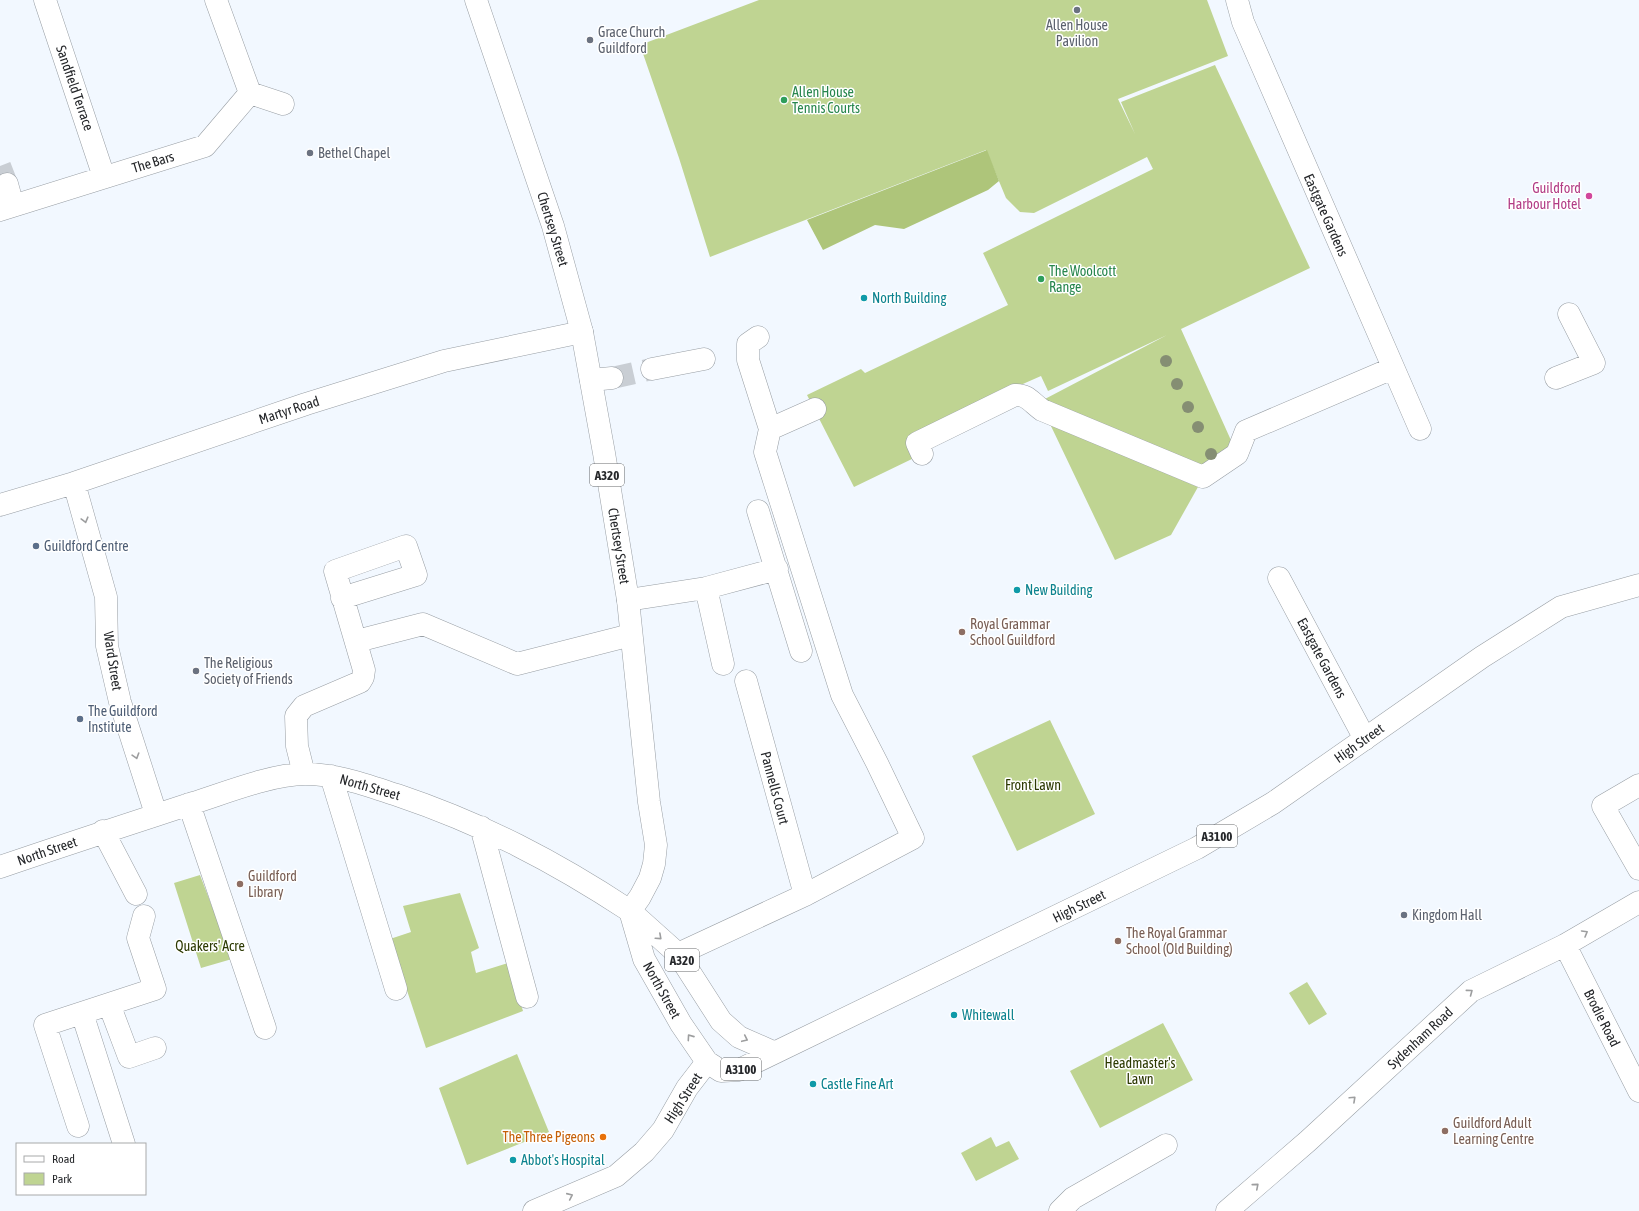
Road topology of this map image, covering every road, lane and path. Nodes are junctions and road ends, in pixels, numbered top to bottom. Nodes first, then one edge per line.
1 (45, 0) edge
2 (216, 0) edge
3 (476, 0) edge
4 (1237, 0) edge
5 (250, 93) junction
6 (283, 104) dead end
7 (104, 177) junction
8 (7, 184) tunnel mouth
9 (6, 208) edge
10 (1569, 314) dead end
11 (582, 332) junction
12 (758, 337) dead end
13 (704, 359) dead end
14 (1393, 368) junction
15 (652, 369) tunnel mouth
16 (612, 378) tunnel mouth
17 (1556, 378) dead end
18 (590, 380) junction
19 (815, 409) dead end
20 (770, 429) junction
21 (1420, 429) dead end
22 (922, 454) dead end
23 (74, 483) junction
24 (0, 505) edge
25 (758, 511) dead end
26 (777, 569) junction
27 (1279, 578) dead end
28 (1639, 586) edge
29 (706, 588) junction
30 (342, 598) dead end
31 (628, 600) junction
32 (631, 635) junction
33 (357, 641) junction
34 (801, 651) dead end
35 (724, 664) dead end
36 (746, 681) dead end
37 (1365, 739) junction
38 (304, 774) junction
39 (331, 776) junction
40 (1639, 784) edge
41 (189, 804) junction
42 (156, 814) junction
43 (481, 826) junction
44 (103, 831) junction
45 (0, 867) edge
46 (1639, 869) edge
47 (136, 894) dead end
48 (805, 895) junction
49 (1639, 902) edge
50 (630, 911) junction
51 (144, 916) dead end
52 (1565, 944) junction
53 (678, 954) junction
54 (396, 989) dead end
55 (527, 997) dead end
56 (109, 1004) junction
57 (82, 1013) junction
58 (265, 1028) dead end
59 (154, 1048) dead end
60 (773, 1052) junction
61 (707, 1062) junction
62 (1639, 1090) edge
63 (78, 1126) dead end
64 (124, 1143) edge
65 (1166, 1145) dead end
66 (534, 1211) edge
67 (1060, 1211) edge
68 (1227, 1211) edge

1 - 7 street, Sandfield Terrace
2 - 5 street
3 - 11 street, Chertsey Street / A320
4 - 14 street, Eastgate Gardens
5 - 6 street
5 - 7 street, The Bars
7 - 9 street, The Bars
8 - 9 street
10 - 17 street
11 - 18 street, Chertsey Street / A320
11 - 23 street, Martyr Road
12 - 20 street
13 - 15 street
14 - 21 street, Eastgate Gardens
14 - 22 street
16 - 18 street
18 - 31 street, Chertsey Street / A320
19 - 20 street
20 - 48 street
23 - 24 street, Martyr Road
23 -> 42 street, Ward Street
25 - 26 street
26 - 29 street
26 - 34 street
27 - 37 street, Eastgate Gardens
28 - 37 street, High Street / A3100
29 - 31 street
29 - 35 street
30 - 33 street
31 - 32 street, Chertsey Street / A320
32 - 33 street
32 - 50 street, Chertsey Street / A320
33 - 38 street
36 - 48 street, Pannells Court
37 - 60 street, High Street / A3100
38 - 39 street, North Street
38 - 41 street, North Street
39 - 43 street, North Street
39 - 54 street
40 - 46 street
41 - 42 street, North Street
41 - 58 street
42 - 44 street, North Street
43 - 50 street, North Street
43 - 55 street
44 - 45 street, North Street
44 - 47 street
48 - 53 street
52 -> 49 street, Sydenham Road
50 -> 53 street, North Street / A320
61 -> 50 street, North Street / A320
51 - 56 street
52 - 62 street, Brodie Road
68 -> 52 street, Sydenham Road
53 -> 60 street, North Street / A320
56 - 57 street
56 - 59 street
57 - 63 street
57 - 64 street
60 - 61 street, High Street / A3100
66 -> 61 street, High Street
65 - 67 street

